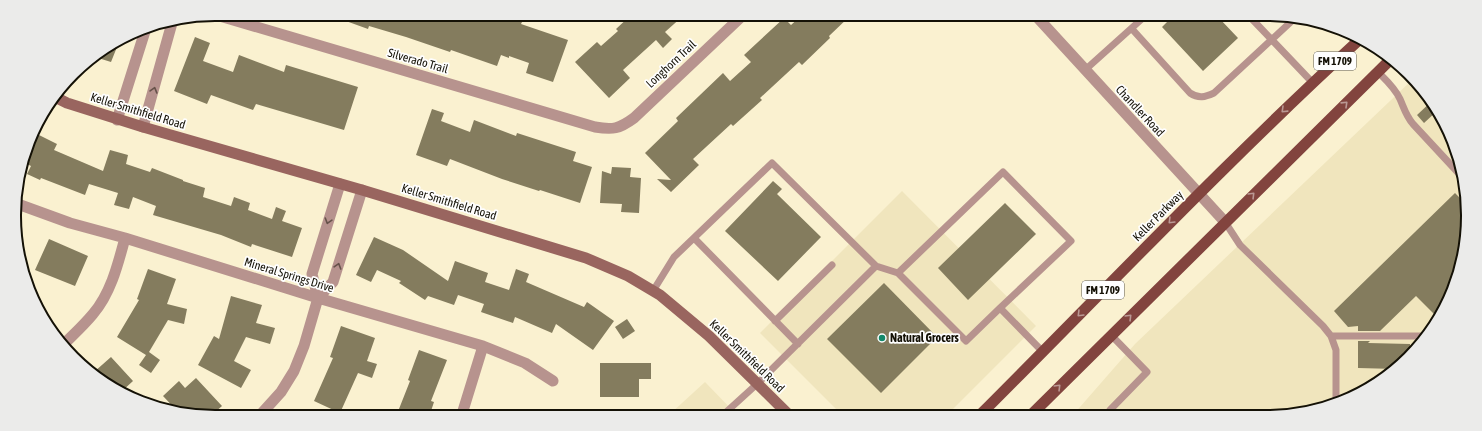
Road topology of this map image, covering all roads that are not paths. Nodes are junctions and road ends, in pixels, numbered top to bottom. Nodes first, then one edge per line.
1 (237, 21) edge
2 (737, 21) edge
3 (1041, 21) edge
4 (1140, 21) edge
5 (1254, 21) edge
6 (1290, 23) edge
7 (171, 27) edge
8 (1132, 28) junction
9 (144, 35) edge
10 (1272, 40) junction
11 (1356, 43) edge
12 (1387, 63) edge
13 (1085, 70) junction
14 (1378, 72) junction
15 (1312, 82) junction
16 (59, 99) edge
17 (117, 120) junction
18 (143, 128) junction
19 (616, 129) joint
20 (1455, 169) edge
21 (340, 184) junction
22 (362, 190) junction
23 (1199, 194) junction
24 (21, 206) edge
25 (1225, 222) junction
26 (125, 238) junction
27 (694, 238) junction
28 (832, 265) dead end
29 (876, 266) junction
30 (898, 273) junction
31 (653, 291) junction
32 (318, 298) junction
33 (1000, 308) junction
34 (775, 321) junction
35 (1111, 335) junction
36 (1331, 336) junction
37 (1419, 336) edge
38 (66, 341) edge
39 (798, 344) junction
40 (483, 346) junction
41 (1043, 352) junction
42 (552, 381) dead end
43 (757, 384) junction
44 (1336, 397) edge
45 (265, 410) edge
46 (463, 410) edge
47 (728, 410) edge
48 (784, 410) edge
49 (985, 410) edge
50 (1036, 410) edge
51 (1110, 410) edge

1 - 19 street, Silverado Trail
2 - 19 street, Longhorn Trail
3 - 13 street, Chandler Road
4 - 8 lane
5 - 10 lane
6 - 10 lane
18 -> 7 street
8 - 10 lane
8 - 13 lane
9 - 17 street
10 - 15 lane
11 - 15 main road, Keller Parkway / FM 1709
12 - 14 main road, FM 1709
13 - 23 street, Chandler Road
14 - 20 lane
25 -> 14 main road, FM 1709
15 -> 23 main road, Keller Parkway / FM 1709
16 - 17 main road, Keller Smithfield Road
17 - 18 main road, Keller Smithfield Road
18 - 21 main road, Keller Smithfield Road
21 - 22 main road, Keller Smithfield Road
21 -> 32 street
22 - 31 main road, Keller Smithfield Road
32 -> 22 street
23 - 25 street, Chandler Road
23 -> 41 main road, Keller Parkway / FM 1709
24 - 26 street, Mineral Springs Drive
35 -> 25 main road, FM 1709
25 - 36 lane
26 - 32 street, Mineral Springs Drive
26 - 38 street
27 - 29 lane
27 - 31 lane
27 - 34 lane
28 - 34 lane
29 - 30 lane
29 - 39 lane
30 - 33 lane
30 - 33 lane
31 - 43 main road, Keller Smithfield Road
32 - 40 street, Mineral Springs Drive
32 - 45 street
33 - 41 lane
34 - 39 lane
50 -> 35 main road, FM 1709
35 - 51 lane
36 - 37 lane
36 - 44 lane
39 - 43 lane
40 - 42 street, Mineral Springs Drive
40 - 46 street
41 - 49 main road, Keller Parkway / FM 1709
43 - 47 lane
43 - 48 main road, Keller Smithfield Road

